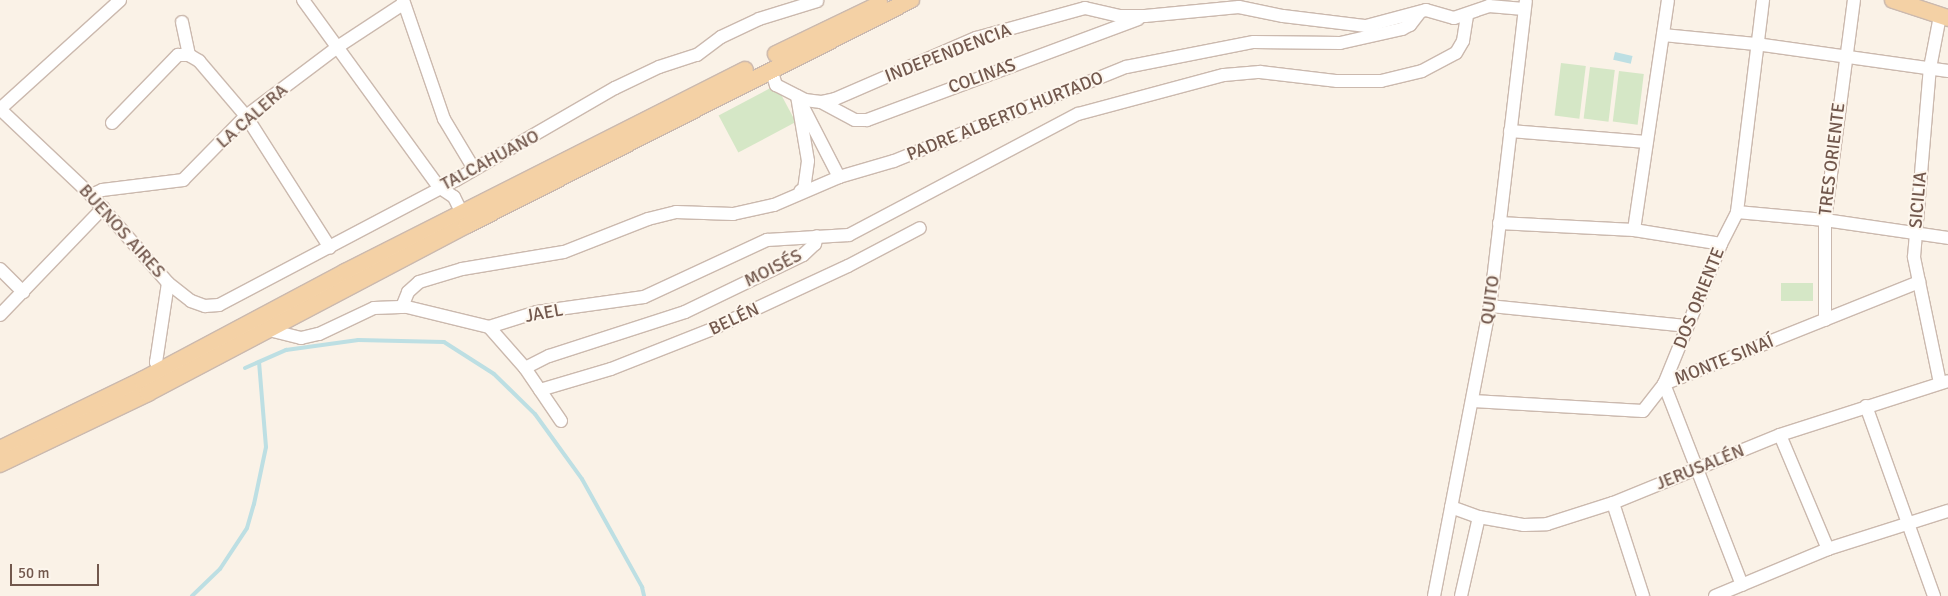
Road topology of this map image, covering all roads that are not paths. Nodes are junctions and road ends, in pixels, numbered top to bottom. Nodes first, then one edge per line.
1 (120, 0) edge
2 (303, 0) edge
3 (889, 0) edge
4 (911, 0) edge
5 (1668, 0) edge
6 (1763, 0) edge
7 (1854, 0) edge
8 (1894, 0) edge
9 (816, 1) edge
10 (402, 2) edge
11 (1525, 4) edge
12 (1420, 12) junction
13 (1145, 16) junction
14 (1467, 16) junction
15 (1944, 17) edge
16 (182, 22) dead end
17 (1663, 35) junction
18 (1756, 44) junction
19 (339, 46) junction
20 (189, 54) junction
21 (1845, 57) junction
22 (1930, 68) junction
23 (771, 69) junction
24 (1948, 71) edge
25 (797, 96) junction
26 (821, 102) junction
27 (0, 109) edge
28 (246, 116) junction
29 (112, 123) dead end
30 (1510, 131) junction
31 (633, 133) junction
32 (1647, 142) junction
33 (474, 169) junction
34 (838, 177) junction
35 (456, 180) junction
36 (439, 187) junction
37 (800, 191) junction
38 (91, 195) junction
39 (454, 197) junction
40 (103, 208) junction
41 (1737, 212) junction
42 (464, 220) junction
43 (1825, 220) junction
44 (1499, 223) junction
45 (920, 228) dead end
46 (1634, 230) junction
47 (1915, 234) junction
48 (817, 236) junction
49 (1948, 238) edge
50 (1721, 244) junction
51 (330, 248) junction
52 (0, 269) edge
53 (1919, 282) junction
54 (168, 283) junction
55 (23, 292) junction
56 (1490, 306) junction
57 (402, 307) junction
58 (0, 315) edge
59 (1825, 320) junction
60 (1687, 326) junction
61 (489, 327) junction
62 (269, 330) junction
63 (525, 368) junction
64 (161, 377) junction
65 (1944, 382) edge
66 (1664, 384) junction
67 (540, 390) junction
68 (1473, 401) junction
69 (1866, 406) junction
70 (561, 421) dead end
71 (1780, 435) junction
72 (0, 449) edge
73 (0, 464) edge
74 (1697, 467) junction
75 (1613, 503) junction
76 (1451, 507) junction
77 (1948, 511) edge
78 (1479, 517) junction
79 (1909, 523) junction
80 (1828, 549) junction
81 (1742, 585) junction
82 (1434, 596) edge
83 (1461, 596) edge
84 (1643, 596) edge
85 (1714, 596) edge
86 (1934, 596) edge

1 - 27 street
2 - 19 street
3 - 31 main road
4 - 23 main road
5 - 17 street
6 - 18 street, DOS ORIENTE
7 - 21 street, TRES ORIENTE
8 - 15 main road
9 - 33 street, TALCAHUANO
10 - 19 street, LA CALERA
10 - 33 street
11 - 14 street, INDEPENDENCIA
11 - 30 street, QUITO
12 - 13 street, INDEPENDENCIA
12 - 14 street, INDEPENDENCIA
12 - 34 street, PADRE ALBERTO HURTADO
13 - 26 street, INDEPENDENCIA
13 - 26 street, COLINAS
14 - 48 street, MOISÉS
15 - 22 street, SICILIA
16 - 20 street
17 - 18 street
17 - 32 street
18 - 21 street
18 - 41 street, DOS ORIENTE
19 - 28 street, LA CALERA
19 - 36 street
20 - 28 street
20 - 29 street
21 - 22 street
21 - 43 street, TRES ORIENTE
22 - 24 street
22 - 47 street, SICILIA
23 - 25 street
23 - 31 main road
25 - 26 street
25 - 34 street
25 - 37 street
27 - 38 street, BUENOS AIRES
28 - 38 street, LA CALERA
28 - 51 street
30 - 32 street
30 - 44 street, QUITO
31 - 42 main road
32 - 46 street
33 - 35 street, TALCAHUANO
34 - 37 street, PADRE ALBERTO HURTADO
35 - 36 street, TALCAHUANO
35 - 39 street
36 - 39 street
36 - 51 street, TALCAHUANO
37 - 57 street, PADRE ALBERTO HURTADO
38 - 40 street, BUENOS AIRES
39 - 42 street
40 - 54 street, BUENOS AIRES
40 - 55 street
41 - 43 street
41 - 50 street, DOS ORIENTE
42 - 62 main road
42 - 64 main road
43 - 47 street
43 - 59 street, TRES ORIENTE
44 - 46 street
44 - 56 street, QUITO
45 - 67 street, BELÉN
46 - 50 street
47 - 49 street
47 - 53 street, SICILIA
48 - 61 street, JAEL
48 - 63 street, MOISÉS
50 - 60 street, DOS ORIENTE
51 - 54 street, TALCAHUANO
52 - 55 street
53 - 59 street, MONTE SINAÍ
53 - 65 street, SICILIA
54 - 64 street, BUENOS AIRES
55 - 58 street
56 - 60 street
56 - 68 street, QUITO
57 - 61 street
57 - 62 street
59 - 66 street, MONTE SINAÍ
60 - 66 street, DOS ORIENTE
61 - 63 street
62 - 64 main road
63 - 67 street
64 - 72 main road
64 - 73 main road
65 - 69 street, JERUSALÉN
66 - 68 street, MONTE SINAÍ
66 - 74 street
67 - 70 street
68 - 76 street, QUITO
69 - 71 street, JERUSALÉN
69 - 79 street
71 - 74 street, JERUSALÉN
71 - 80 street
74 - 75 street, JERUSALÉN
74 - 81 street
75 - 78 street, JERUSALÉN
75 - 84 street
76 - 78 street, JERUSALÉN
76 - 82 street, QUITO
77 - 79 street
78 - 83 street
79 - 80 street
79 - 86 street
80 - 81 street
81 - 85 street

